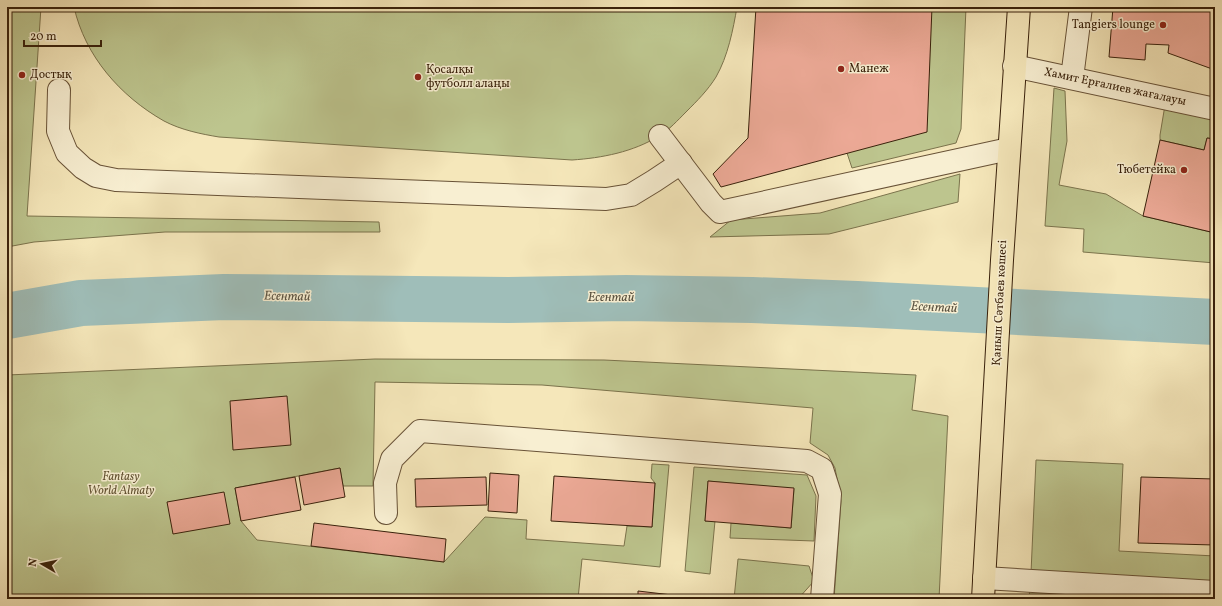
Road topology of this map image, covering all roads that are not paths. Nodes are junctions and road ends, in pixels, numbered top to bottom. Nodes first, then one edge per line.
1 (1019, 7) edge
2 (1081, 7) edge
3 (1014, 66) junction
4 (1072, 78) junction
5 (59, 90) dead end
6 (1215, 109) edge
7 (660, 136) dead end
8 (1009, 149) junction
9 (681, 163) junction
10 (386, 513) dead end
11 (984, 578) junction
12 (1215, 592) edge
13 (822, 599) edge
14 (983, 599) edge

1 - 3 main road, Қаныш Сәтбаев көшесі
2 - 4 street
3 - 4 street, Хамит Ерғалиев жағалауы
3 - 8 main road, Қаныш Сәтбаев көшесі
4 - 6 street, Хамит Ерғалиев жағалауы
5 - 9 street
7 - 9 street
8 - 9 street
8 - 11 main road, Қаныш Сәтбаев көшесі
10 - 13 street
11 - 12 street
11 - 14 main road, Қаныш Сәтбаев көшесі

